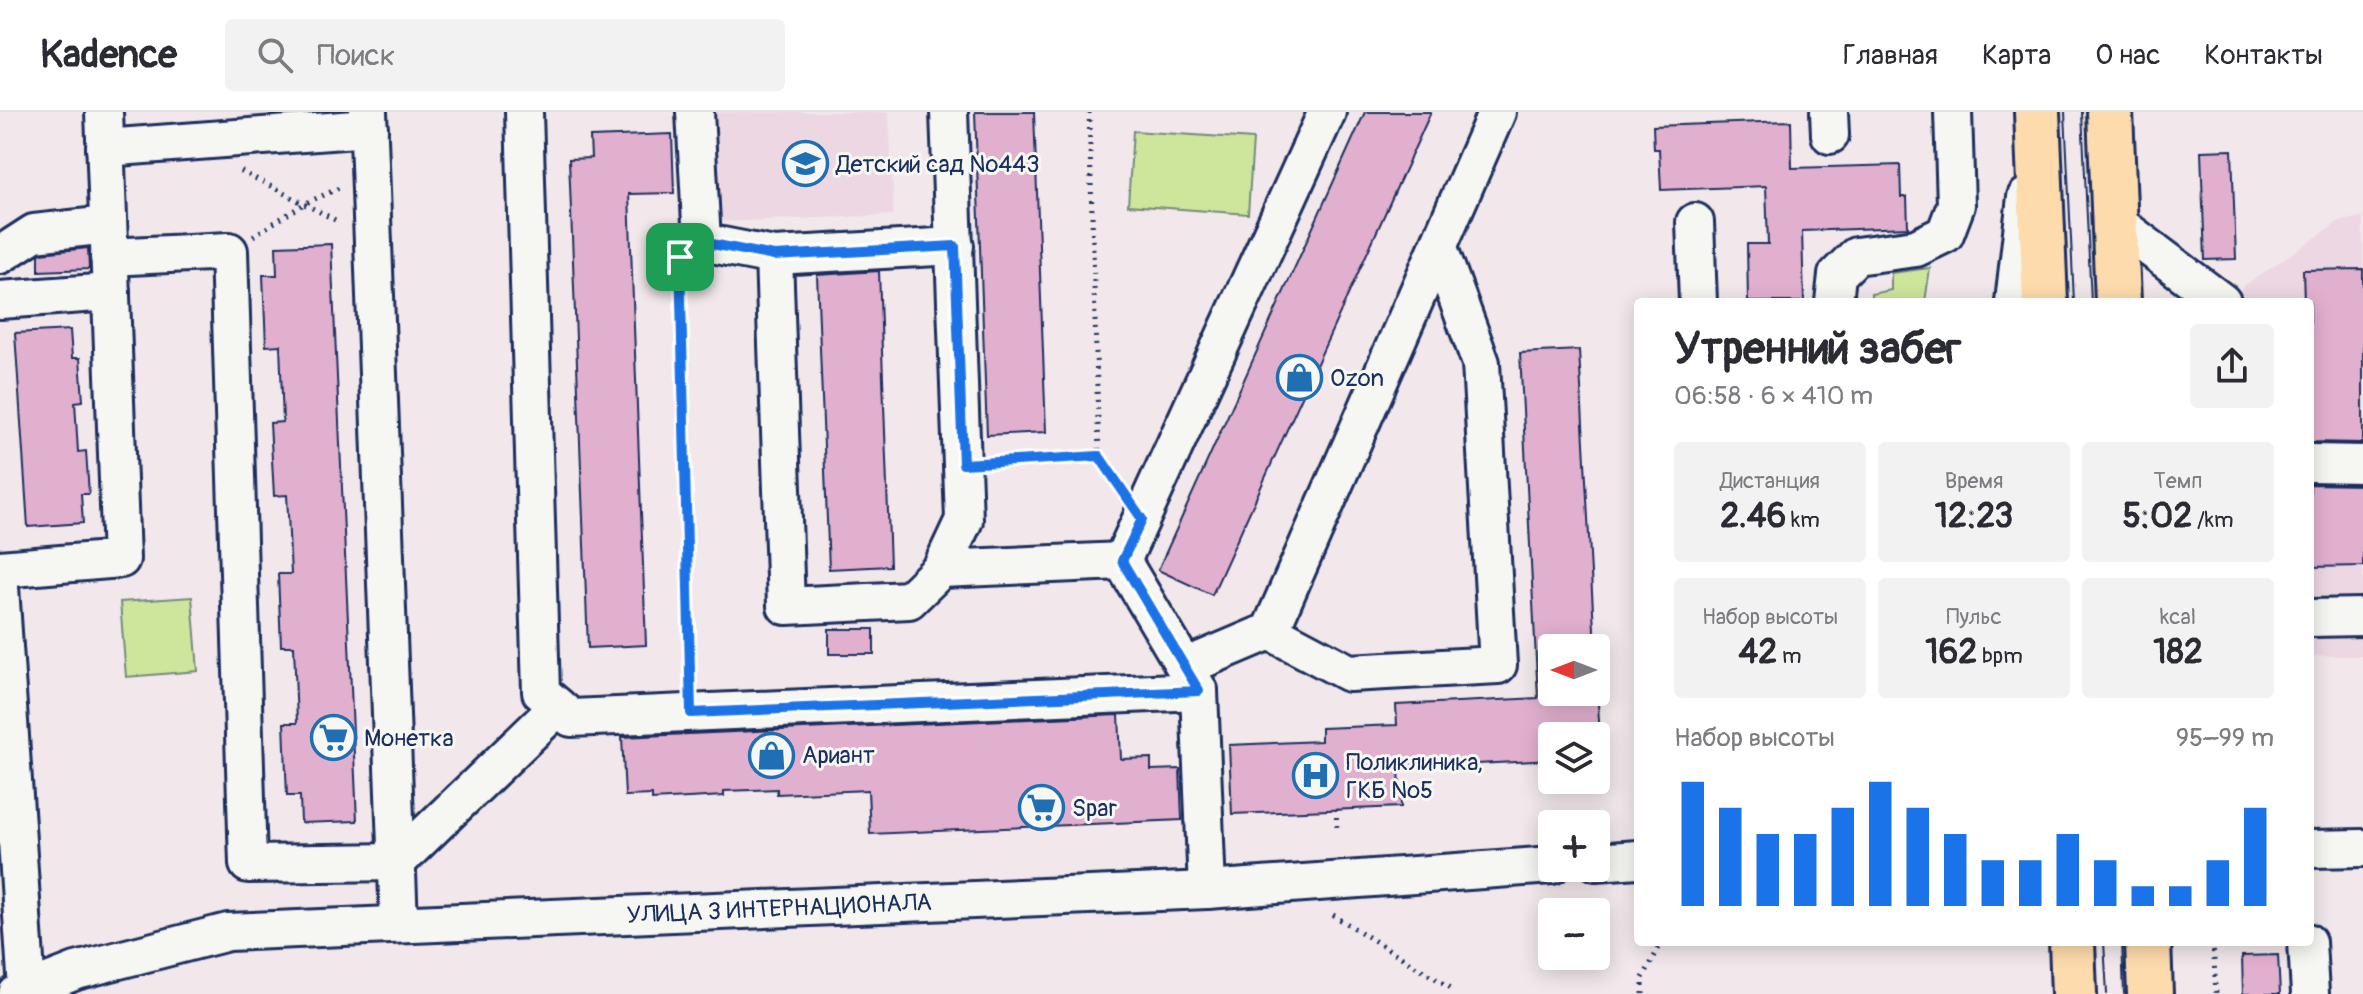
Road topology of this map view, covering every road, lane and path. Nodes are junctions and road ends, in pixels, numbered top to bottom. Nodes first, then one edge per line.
1 (104, 112) edge
2 (524, 112) edge
3 (695, 112) edge
4 (949, 112) edge
5 (1089, 112) edge
6 (1327, 112) edge
7 (1497, 112) edge
8 (1953, 112) edge
9 (2037, 112) edge
10 (2110, 112) edge
11 (368, 120) edge
12 (105, 148) junction
13 (239, 170) dead end
14 (371, 174) junction
15 (304, 204) junction
16 (2114, 221) junction
17 (1695, 222) dead end
18 (373, 240) junction
19 (109, 241) junction
20 (702, 242) junction
21 (955, 246) junction
22 (1439, 248) junction
23 (229, 251) junction
24 (0, 255) edge
25 (774, 256) junction
26 (111, 292) junction
27 (1698, 298) edge
28 (1834, 298) edge
29 (2014, 298) edge
30 (2045, 298) edge
31 (2118, 298) edge
32 (2217, 298) edge
33 (0, 300) edge
34 (1099, 456) junction
35 (2314, 463) edge
36 (963, 464) junction
37 (2363, 464) edge
38 (1142, 519) junction
39 (1122, 561) junction
40 (0, 569) edge
41 (941, 569) junction
42 (0, 587) edge
43 (2363, 617) edge
44 (2314, 618) edge
45 (1270, 631) junction
46 (1192, 679) junction
47 (558, 707) junction
48 (691, 713) junction
49 (1336, 809) dead end
50 (1337, 832) dead end
51 (2363, 848) edge
52 (2314, 849) edge
53 (1634, 859) edge
54 (1610, 861) edge
55 (397, 862) junction
56 (1538, 866) edge
57 (1283, 885) junction
58 (1207, 890) junction
59 (399, 924) junction
60 (1660, 946) edge
61 (2072, 946) edge
62 (2148, 946) edge
63 (2213, 946) edge
64 (2307, 946) edge
65 (1451, 988) dead end
66 (22, 992) edge
67 (1643, 994) edge
68 (2074, 994) edge
69 (2150, 994) edge
70 (2216, 994) edge
71 (2310, 994) edge

1 - 12 street
2 - 47 street
3 - 20 street
4 - 21 street
5 - 34 path
6 - 38 street
7 - 22 street
8 - 28 street
9 - 29 street
9 - 30 main road
10 - 16 main road
11 - 12 street
11 - 14 street
12 - 19 street
13 - 15 path
14 - 15 path
14 - 18 street
15 - 18 path
15 - 23 path
16 - 31 main road
16 - 32 street
17 - 27 street
18 - 55 street
19 - 23 street
19 - 24 street
19 - 26 street
20 - 25 street
20 - 48 path
21 - 25 street
21 - 36 street
22 - 45 street
22 - 45 street
23 - 55 street
25 - 41 street
26 - 33 street
26 - 40 street
34 - 36 path
34 - 38 path
35 - 37 street
36 - 41 street
38 - 39 street
39 - 41 street
39 - 46 street
42 - 66 street
43 - 44 street
45 - 46 street
46 - 48 street
46 - 58 street
47 - 48 street
47 - 55 street
49 - 50 path
51 - 52 street
53 - 54 street
55 - 59 street
56 - 57 street, УЛИЦА 3 ИНТЕРНАЦИОНАЛА
57 - 58 street, УЛИЦА 3 ИНТЕРНАЦИОНАЛА
57 - 65 path
58 - 59 street, УЛИЦА 3 ИНТЕРНАЦИОНАЛА
59 - 66 street, УЛИЦА 3 ИНТЕРНАЦИОНАЛА
60 - 67 path
61 - 68 main road
62 - 69 main road
63 - 70 path
64 - 71 street

